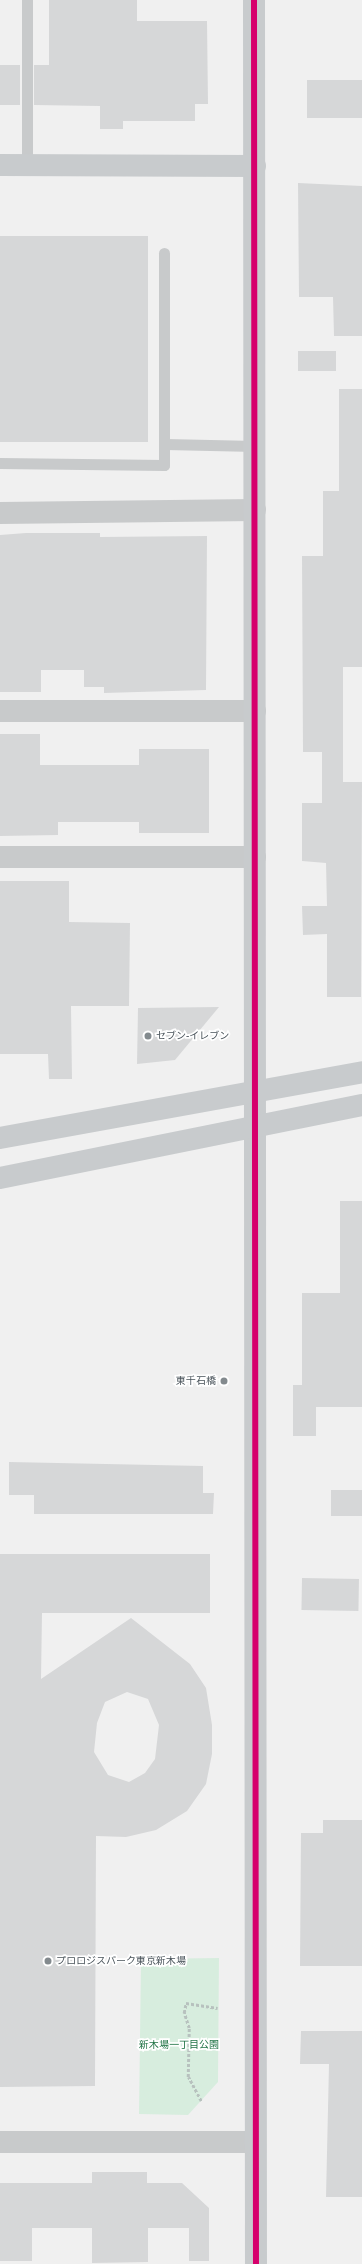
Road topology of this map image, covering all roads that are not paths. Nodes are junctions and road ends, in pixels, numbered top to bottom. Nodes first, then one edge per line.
1 (27, 0) edge
2 (254, 0) edge
3 (0, 165) edge
4 (27, 165) junction
5 (254, 166) junction
6 (164, 253) dead end
7 (165, 444) junction
8 (255, 446) junction
9 (0, 463) edge
10 (255, 510) junction
11 (0, 513) edge
12 (255, 711) junction
13 (0, 712) edge
14 (0, 857) edge
15 (255, 857) junction
16 (362, 1072) edge
17 (256, 1092) junction
18 (362, 1105) edge
19 (256, 1127) junction
20 (0, 1138) edge
21 (0, 1178) edge
22 (0, 2142) edge
23 (255, 2142) junction
24 (256, 2264) edge

1 - 4 lane
2 - 5 street
3 - 4 street
4 - 5 street
5 - 8 street
6 - 7 lane
7 - 8 lane
7 - 9 lane
8 - 10 street
10 - 11 street
10 - 12 street
12 - 13 street
12 - 15 street
14 - 15 street
15 - 17 street
16 - 17 street
17 - 19 street
17 - 20 street
18 - 19 street
19 - 21 street
19 - 23 street
22 - 23 street
23 - 24 street

